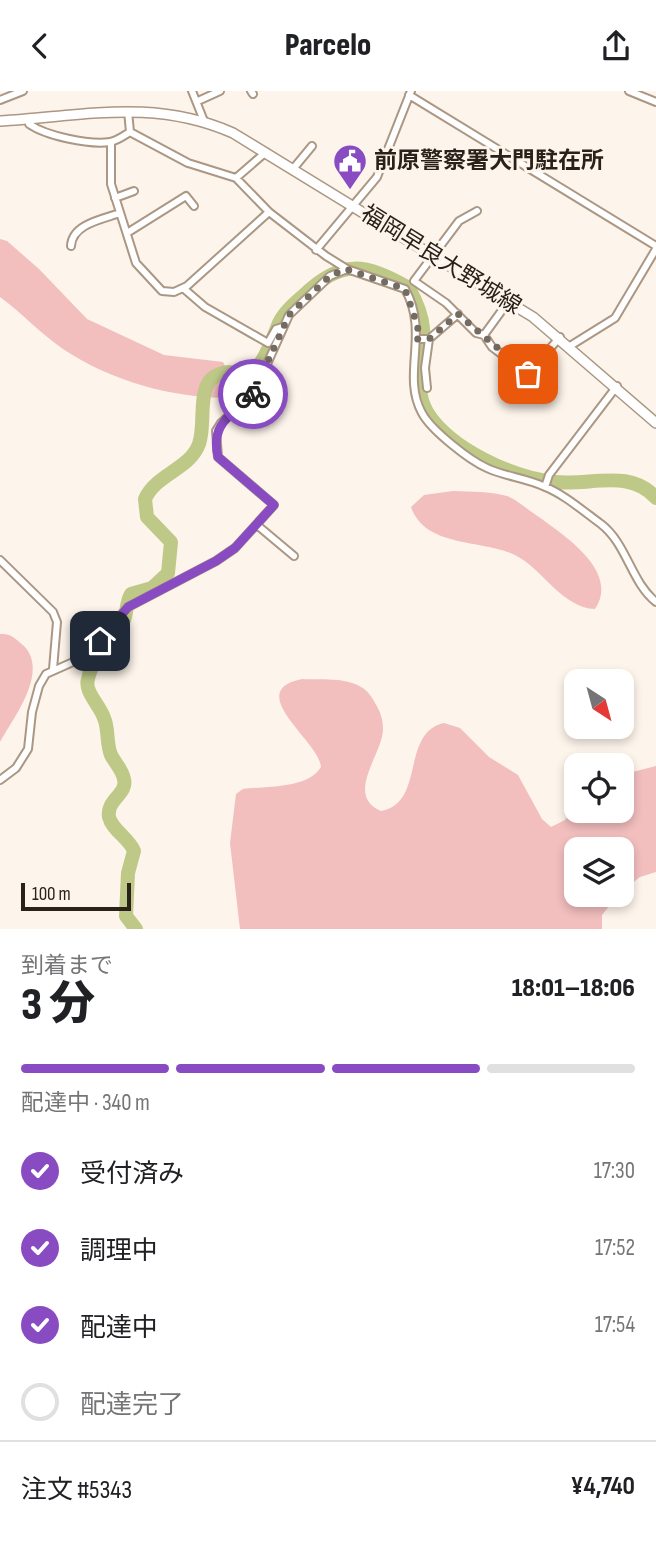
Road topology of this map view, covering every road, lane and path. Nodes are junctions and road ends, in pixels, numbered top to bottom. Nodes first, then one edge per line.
1 (23, 91) edge
2 (192, 91) edge
3 (220, 91) edge
4 (629, 91) edge
5 (410, 93) edge
6 (0, 100) edge
7 (198, 101) junction
8 (656, 102) edge
9 (128, 111) junction
10 (29, 119) junction
11 (0, 121) edge
12 (204, 121) junction
13 (130, 132) junction
14 (111, 142) junction
15 (312, 146) dead end
16 (266, 152) junction
17 (293, 169) junction
18 (236, 179) junction
19 (134, 191) dead end
20 (115, 198) junction
21 (194, 206) dead end
22 (355, 207) junction
23 (477, 211) dead end
24 (269, 212) junction
25 (120, 213) junction
26 (127, 233) junction
27 (71, 246) dead end
28 (656, 247) edge
29 (316, 250) junction
30 (432, 256) junction
31 (344, 268) junction
32 (183, 288) junction
33 (508, 302) junction
34 (458, 314) junction
35 (283, 327) junction
36 (484, 335) junction
37 (560, 337) junction
38 (417, 339) junction
39 (428, 339) junction
40 (570, 346) junction
41 (617, 386) junction
42 (427, 388) dead end
43 (656, 423) edge
44 (545, 487) junction
45 (257, 525) junction
46 (294, 556) dead end
47 (0, 560) edge
48 (656, 602) edge
49 (53, 669) junction
50 (0, 780) edge

1 - 6 street
2 - 7 street
3 - 7 street
4 - 8 street
5 - 22 street
5 - 28 street
7 - 12 street
9 - 10 main road, 福岡早良大野城線
9 - 12 main road, 福岡早良大野城線
9 - 13 street
10 - 11 main road, 福岡早良大野城線
10 - 14 street
12 - 16 main road, 福岡早良大野城線
13 - 14 street
13 - 18 street
14 - 20 street
15 - 17 street
16 - 17 main road, 福岡早良大野城線
16 - 18 street
17 - 22 main road, 福岡早良大野城線
18 - 24 street
19 - 20 street
20 - 25 street
21 - 26 street
22 - 29 street
22 - 30 main road, 福岡早良大野城線
23 - 30 street
24 - 29 street
24 - 32 street
25 - 26 street
25 - 27 street
26 - 32 street
28 - 40 street
29 - 31 street
30 - 33 main road, 福岡早良大野城線
30 - 34 street
31 - 35 street
31 - 38 street
32 - 35 street
33 - 36 street
33 - 37 main road, 福岡早良大野城線
34 - 36 street
34 - 39 street
35 - 45 street
36 - 37 street
37 - 40 main road, 福岡早良大野城線
38 - 39 street
38 - 44 street
39 - 42 street
40 - 41 main road, 福岡早良大野城線
41 - 43 main road, 福岡早良大野城線
41 - 44 street
44 - 48 street
45 - 46 street
45 - 49 street
47 - 49 street
49 - 50 street

